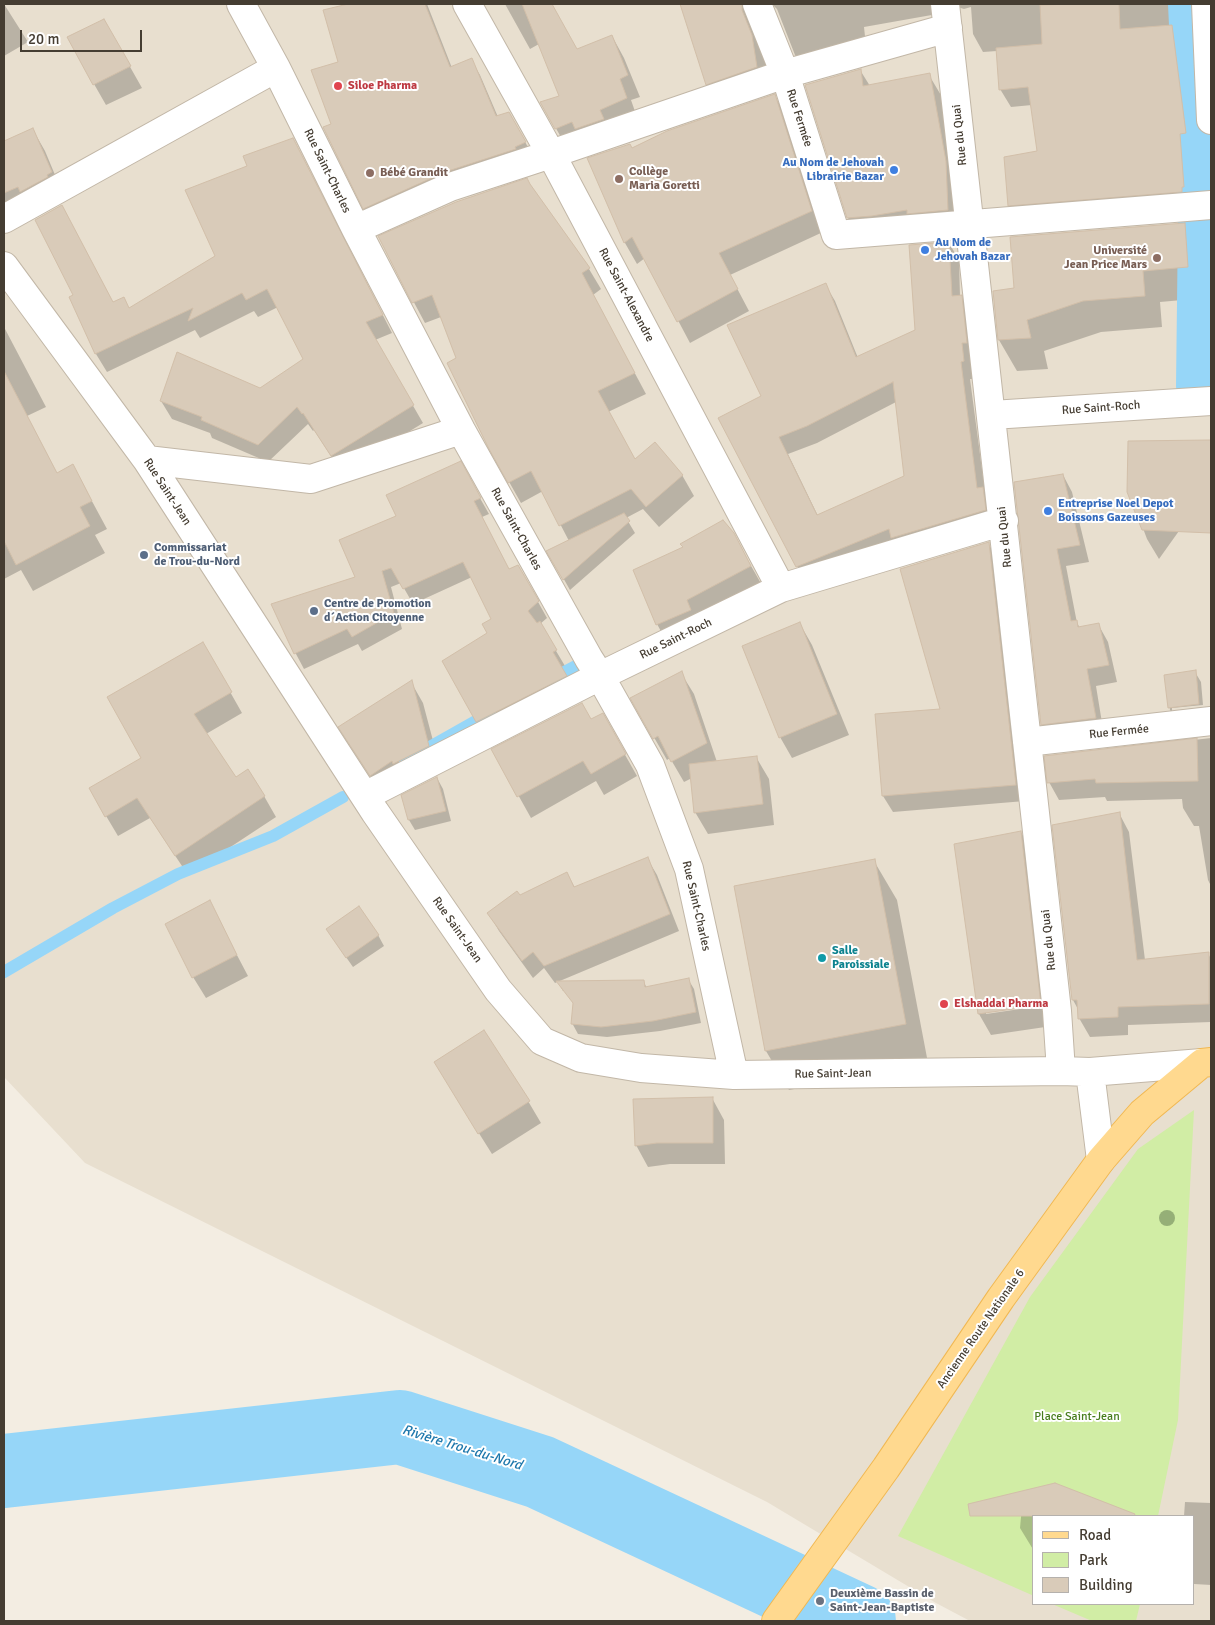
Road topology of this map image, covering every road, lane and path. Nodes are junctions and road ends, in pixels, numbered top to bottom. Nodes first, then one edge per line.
1 (241, 4) edge
2 (467, 4) edge
3 (757, 4) edge
4 (1206, 4) edge
5 (946, 16) edge
6 (1210, 55) edge
7 (276, 68) junction
8 (785, 74) junction
9 (1211, 120) edge
10 (551, 154) junction
11 (1211, 205) edge
12 (4, 219) edge
13 (970, 224) junction
14 (356, 229) junction
15 (4, 266) edge
16 (1211, 401) edge
17 (992, 415) junction
18 (461, 430) junction
19 (147, 460) junction
20 (1004, 521) junction
21 (782, 588) junction
22 (600, 676) junction
23 (1211, 721) edge
24 (1027, 742) junction
25 (365, 796) junction
26 (1207, 1062) edge
27 (1061, 1071) junction
28 (1090, 1072) junction
29 (734, 1075) junction
30 (1101, 1160) junction
31 (776, 1621) edge

1 - 7 street, Rue Saint-Charles
2 - 10 street, Rue Saint-Alexandre
3 - 8 street, Rue Fermée
4 - 6 street
5 - 8 street
5 - 13 street, Rue du Quai
6 - 9 street
7 - 12 street
7 - 14 street, Rue Saint-Charles
8 - 10 street
8 - 13 street, Rue Fermée
10 - 14 street
10 - 21 street, Rue Saint-Alexandre
11 - 13 street
13 - 17 street, Rue du Quai
14 - 18 street, Rue Saint-Charles
15 - 19 street, Rue Saint-Jean
16 - 17 street, Rue Saint-Roch
17 - 20 street, Rue du Quai
18 - 19 street
18 - 22 street, Rue Saint-Charles
19 - 25 street, Rue Saint-Jean
20 - 21 street, Rue Saint-Roch
20 - 24 street, Rue du Quai
21 - 22 street, Rue Saint-Roch
22 - 25 street, Rue Saint-Roch
22 - 29 street, Rue Saint-Charles
23 - 24 street, Rue Fermée
24 - 27 street, Rue du Quai
25 - 29 street, Rue Saint-Jean
26 - 28 street, Rue Saint-Jean
26 - 30 main road, Ancienne Route Nationale 6
27 - 28 street, Rue Saint-Jean
27 - 29 street, Rue Saint-Jean
28 - 30 street
30 - 31 main road, Ancienne Route Nationale 6

